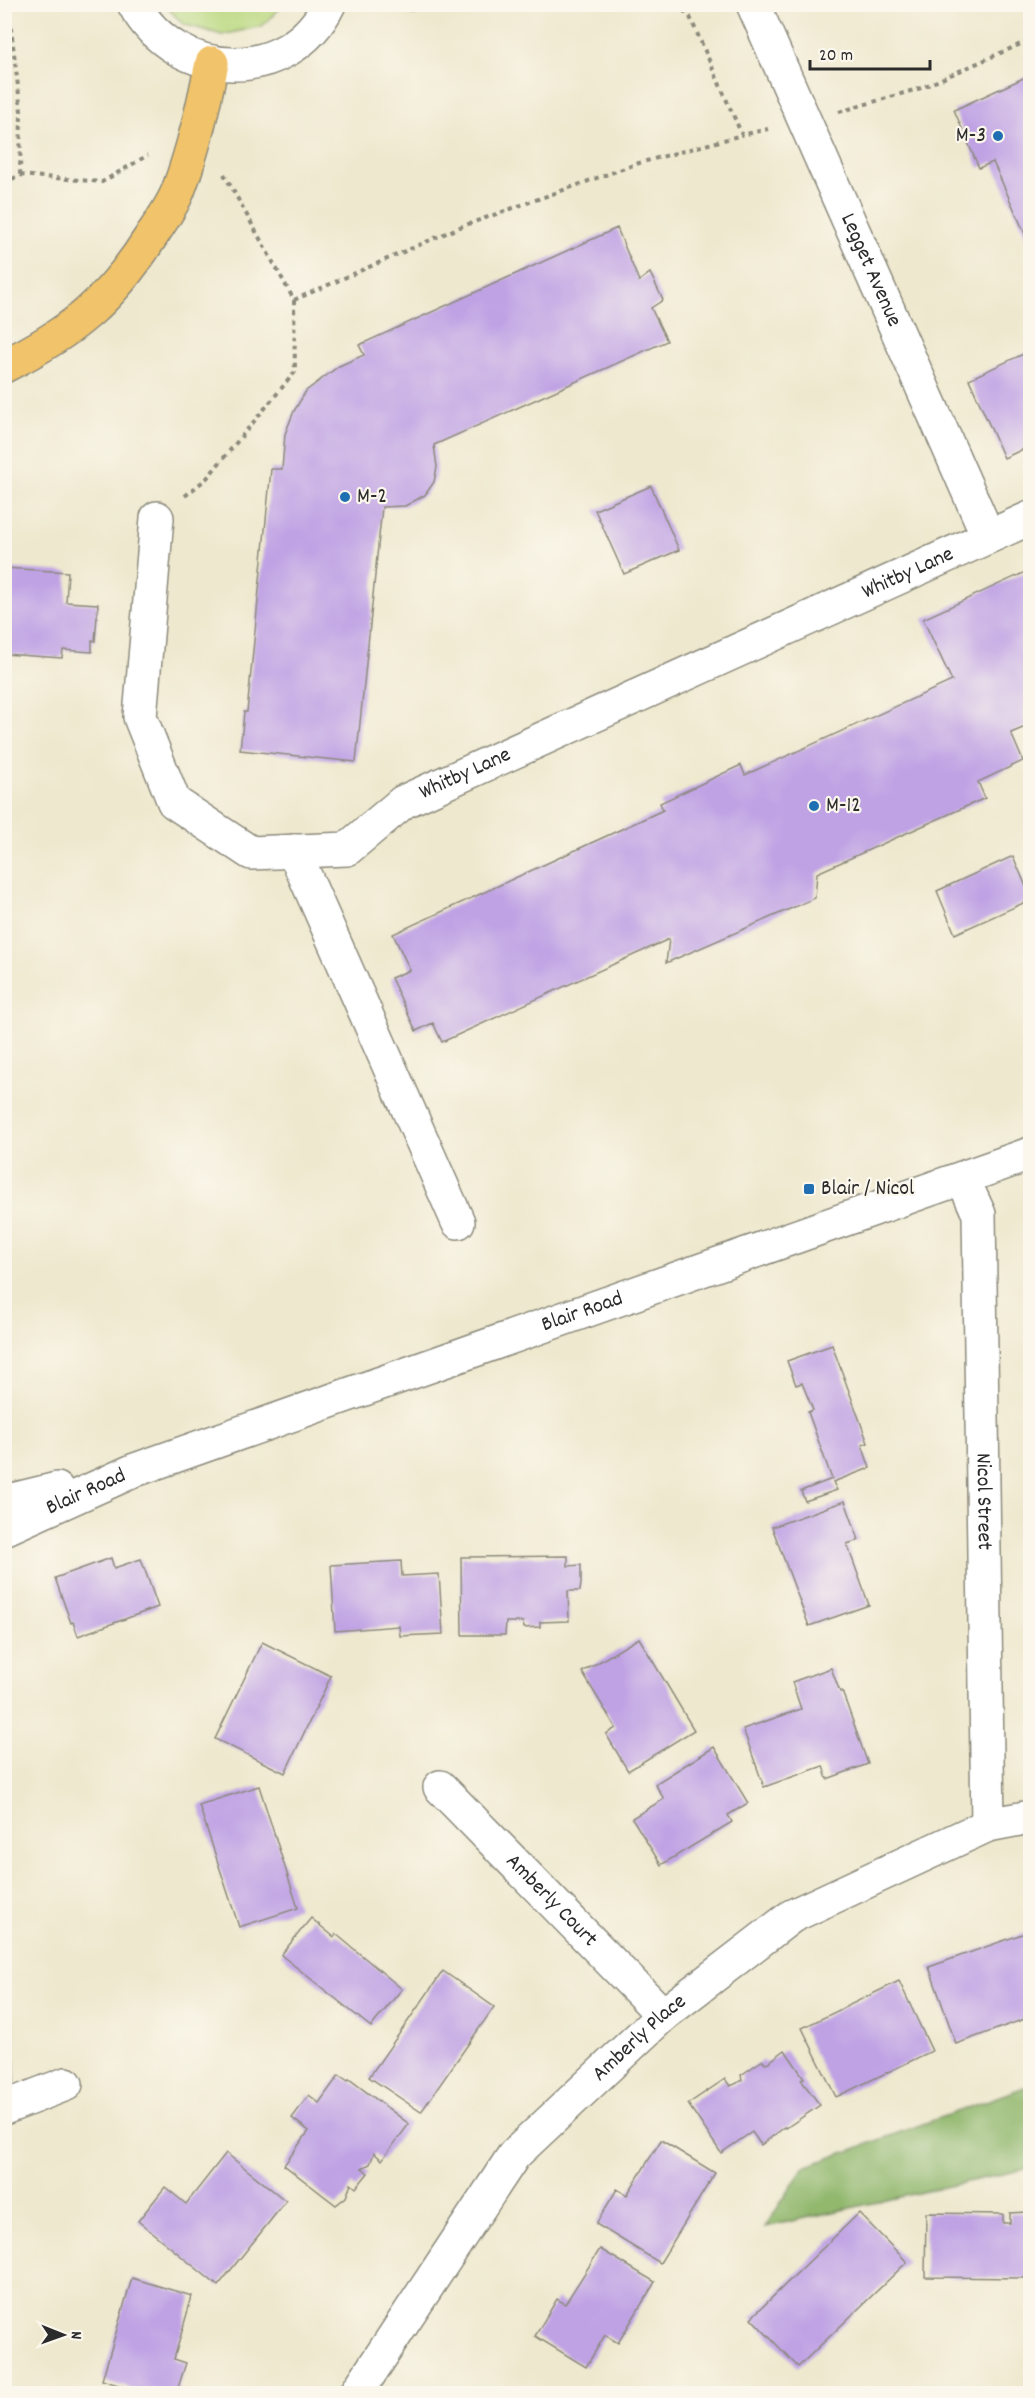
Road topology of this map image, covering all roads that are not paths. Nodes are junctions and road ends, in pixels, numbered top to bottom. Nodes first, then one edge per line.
1 (134, 4) edge
2 (329, 4) edge
3 (761, 7) edge
4 (212, 63) junction
5 (4, 366) edge
6 (158, 518) road end
7 (1030, 518) edge
8 (988, 536) junction
9 (294, 851) junction
10 (1030, 1154) edge
11 (963, 1179) junction
12 (458, 1222) dead end
13 (135, 1470) junction
14 (4, 1502) edge
15 (4, 1529) edge
16 (440, 1787) dead end
17 (1030, 1817) edge
18 (988, 1826) junction
19 (663, 2015) junction
20 (66, 2084) dead end
21 (4, 2108) edge
22 (357, 2394) edge

1 - 4 street
2 - 4 street
3 - 8 street, Legget Avenue
4 - 5 main road
6 - 9 street, Whitby Lane
7 - 8 street, Whitby Lane
8 - 9 street, Whitby Lane
9 - 12 street
10 - 11 street, Blair Road
11 - 13 street, Blair Road
11 - 18 street, Nicol Street
13 - 14 street, Blair Road
13 - 15 street, Blair Road
16 - 19 street, Amberly Court
17 - 18 street, Amberly Place
18 - 19 street, Amberly Place
19 - 22 street, Amberly Place
20 - 21 street

